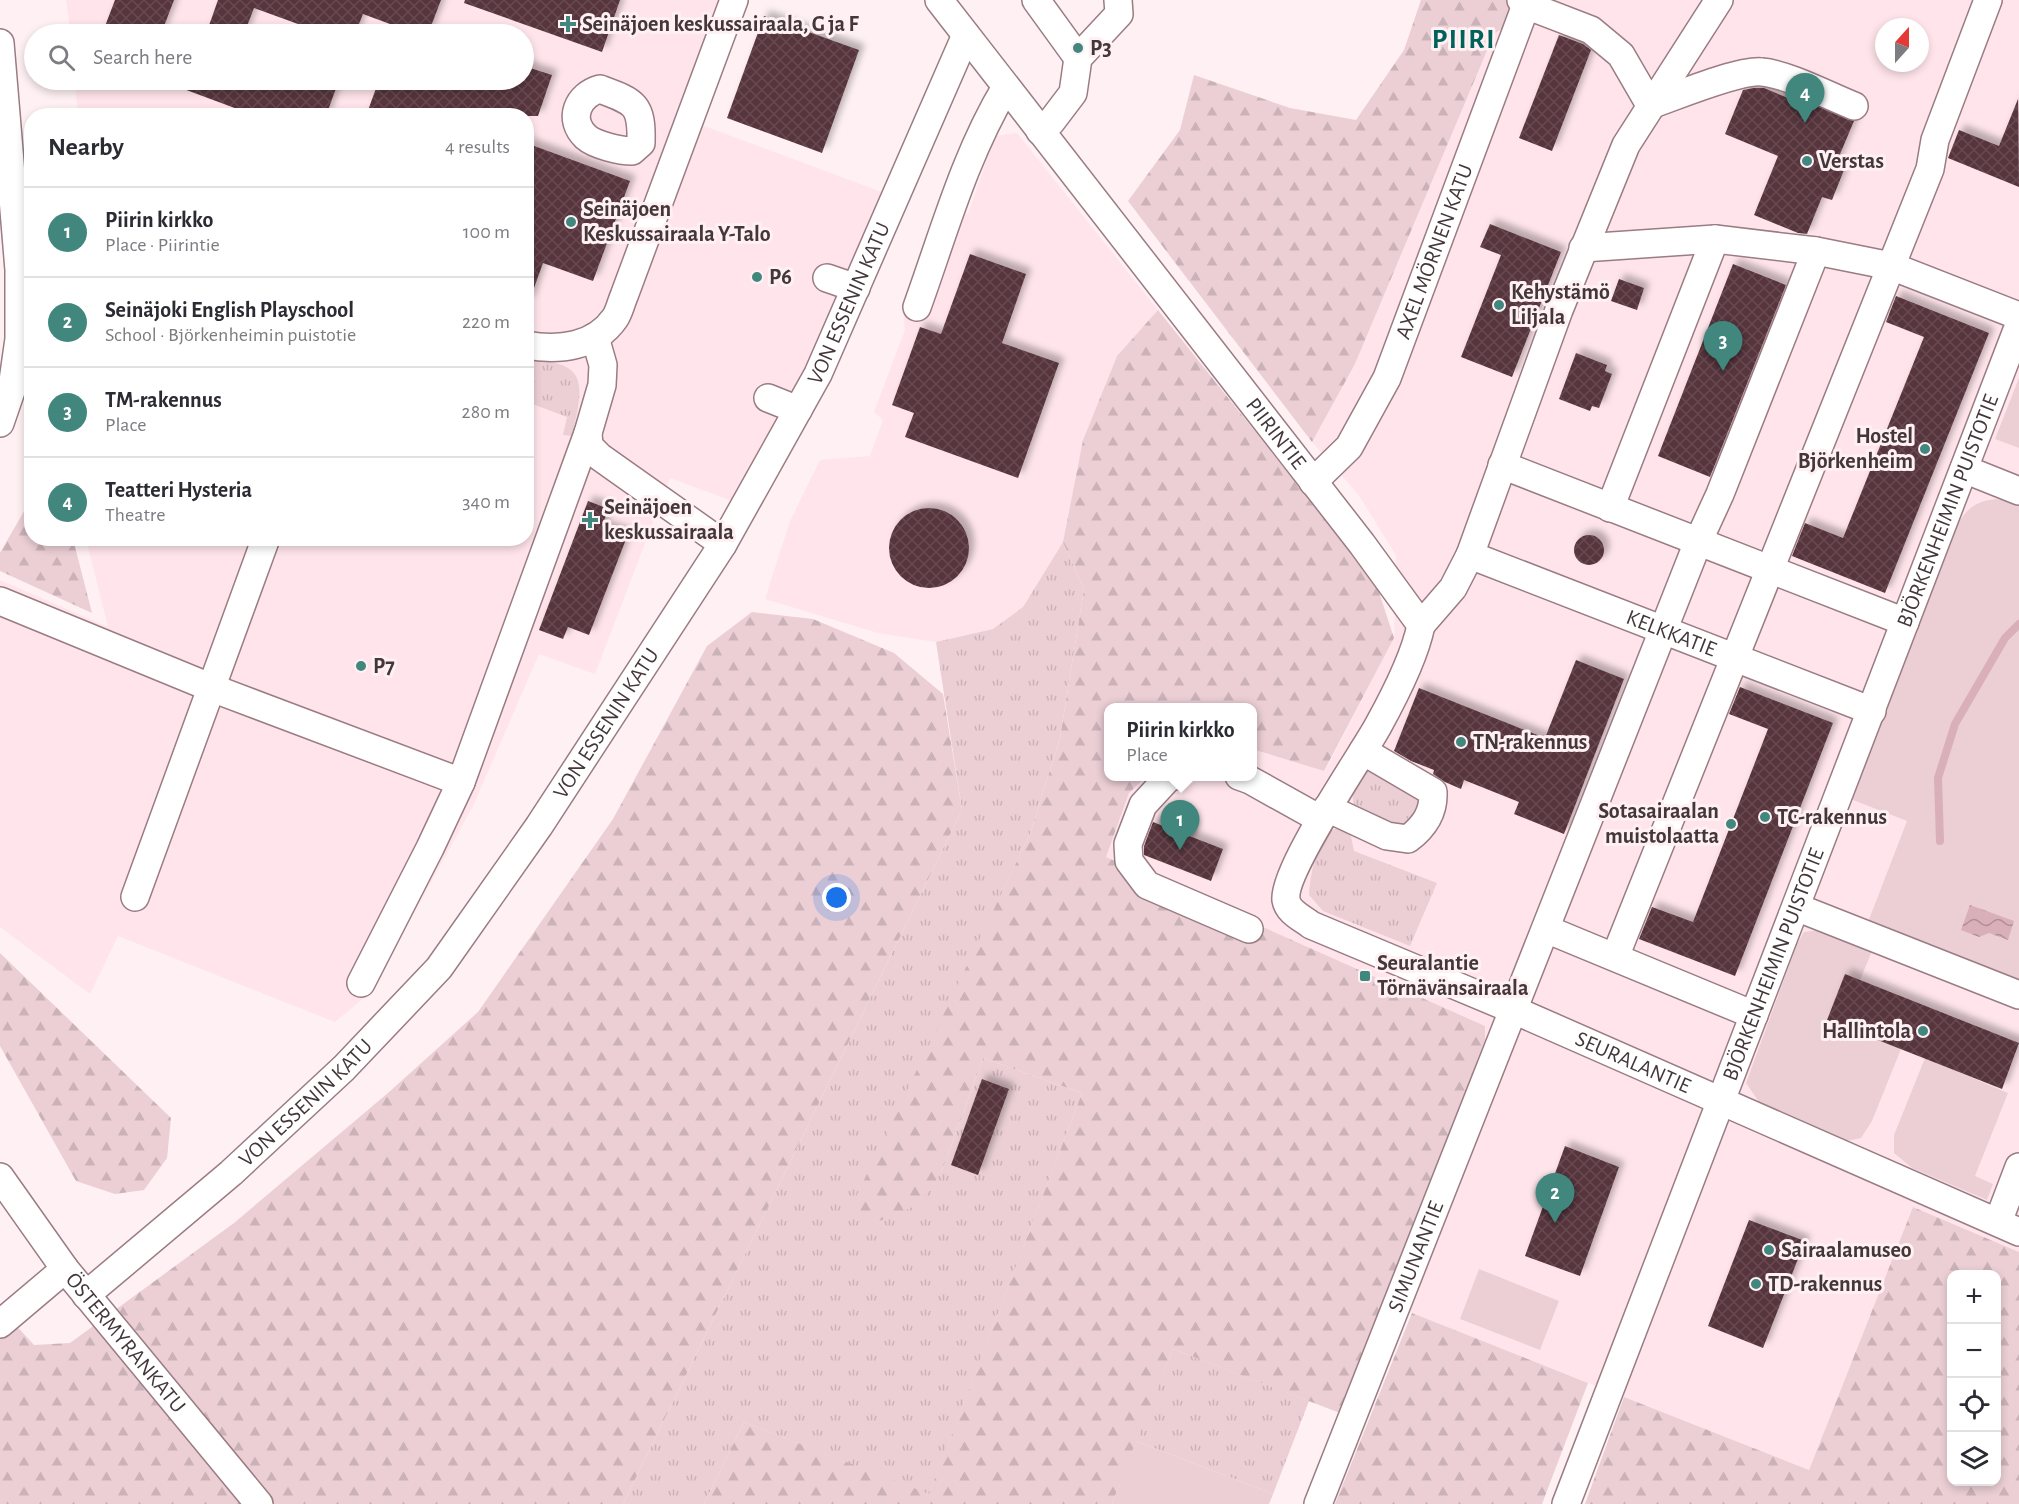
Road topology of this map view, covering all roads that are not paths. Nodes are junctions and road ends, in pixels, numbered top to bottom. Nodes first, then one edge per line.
1 (734, 0) edge
2 (939, 0) edge
3 (1036, 0) edge
4 (1719, 0) edge
5 (1988, 0) edge
6 (1523, 3) edge
7 (1126, 5) edge
8 (966, 35) junction
9 (0, 44) edge
10 (1078, 58) junction
11 (1006, 87) junction
12 (1650, 105) junction
13 (1854, 106) dead end
14 (1040, 131) junction
15 (641, 143) dead end
16 (676, 157) junction
17 (5, 169) edge
18 (1715, 239) junction
19 (1583, 248) junction
20 (1816, 251) junction
21 (1891, 266) junction
22 (827, 278) dead end
23 (856, 288) junction
24 (917, 307) dead end
25 (2019, 316) edge
26 (2019, 325) edge
27 (595, 338) junction
28 (534, 345) edge
29 (768, 398) dead end
30 (798, 410) junction
31 (0, 423) edge
32 (588, 433) junction
33 (1502, 465) junction
34 (1964, 469) junction
35 (1313, 482) junction
36 (2019, 491) edge
37 (1610, 508) junction
38 (1698, 542) junction
39 (723, 544) junction
40 (263, 546) edge
41 (1470, 555) junction
42 (1770, 570) junction
43 (0, 601) edge
44 (1905, 622) junction
45 (1421, 625) junction
46 (1663, 630) junction
47 (1734, 658) junction
48 (212, 688) junction
49 (1872, 711) junction
50 (1363, 751) junction
51 (1165, 781) edge
52 (1252, 781) edge
53 (461, 782) junction
54 (1324, 814) junction
55 (135, 897) dead end
56 (1796, 907) junction
57 (1546, 928) junction
58 (1249, 929) dead end
59 (1615, 957) junction
60 (361, 983) dead end
61 (2019, 995) edge
62 (1514, 1010) junction
63 (1754, 1016) junction
64 (1721, 1101) junction
65 (2019, 1167) edge
66 (0, 1177) edge
67 (2009, 1227) edge
68 (65, 1269) junction
69 (86, 1295) junction
70 (0, 1324) edge
71 (259, 1504) edge
72 (1318, 1504) edge
73 (1566, 1504) edge

1 - 16 street
2 - 8 street, PIIRINTIE
3 - 10 street
4 - 12 street
5 - 21 street
6 - 12 street
6 - 35 street, AXEL MÖRNEN KATU
7 - 10 street
8 - 11 street, PIIRINTIE
8 - 23 street, VON ESSENIN KATU
9 - 17 street
10 - 14 street
11 - 14 street, PIIRINTIE
11 - 24 street
12 - 13 street
12 - 19 street
14 - 35 street, PIIRINTIE
15 - 16 street
16 - 27 street
17 - 31 street
18 - 19 street
18 - 20 street
18 - 37 street
19 - 33 street
20 - 21 street
20 - 38 street, SIMUNANTIE
21 - 25 street
21 - 42 street
22 - 23 street
23 - 30 street, VON ESSENIN KATU
26 - 34 street, BJÖRKENHEIMIN PUISTOTIE
27 - 28 street
27 - 32 street
29 - 30 street
30 - 39 street, VON ESSENIN KATU
32 - 39 street
32 - 53 street
33 - 37 street
33 - 41 street
34 - 36 street
34 - 44 street, BJÖRKENHEIMIN PUISTOTIE
35 - 45 street, PIIRINTIE
37 - 38 street
38 - 42 street
38 - 46 street, SIMUNANTIE
39 - 69 street, VON ESSENIN KATU
40 - 48 street
41 - 45 street
41 - 46 street, KELKKATIE
42 - 44 street
42 - 47 street
43 - 48 street
44 - 49 street, BJÖRKENHEIMIN PUISTOTIE
45 - 50 street
46 - 47 street, KELKKATIE
46 - 57 street, SIMUNANTIE
47 - 49 street, KELKKATIE
47 - 59 street
48 - 53 street
48 - 55 street
49 - 56 street, BJÖRKENHEIMIN PUISTOTIE
50 - 54 street
50 - 54 street
51 - 58 street
52 - 54 street
53 - 60 street
54 - 62 street, SEURALANTIE
56 - 61 street
56 - 63 street, BJÖRKENHEIMIN PUISTOTIE
57 - 59 street
57 - 62 street, SIMUNANTIE
59 - 63 street
62 - 64 street, SEURALANTIE
62 - 72 street, SIMUNANTIE
63 - 64 street, BJÖRKENHEIMIN PUISTOTIE
64 - 67 street, SEURALANTIE
64 - 73 street, BJÖRKENHEIMIN PUISTOTIE
65 - 67 street
66 - 68 street, ÖSTERMYRANKATU
68 - 69 street, ÖSTERMYRANKATU
68 - 70 street
69 - 71 street, ÖSTERMYRANKATU

